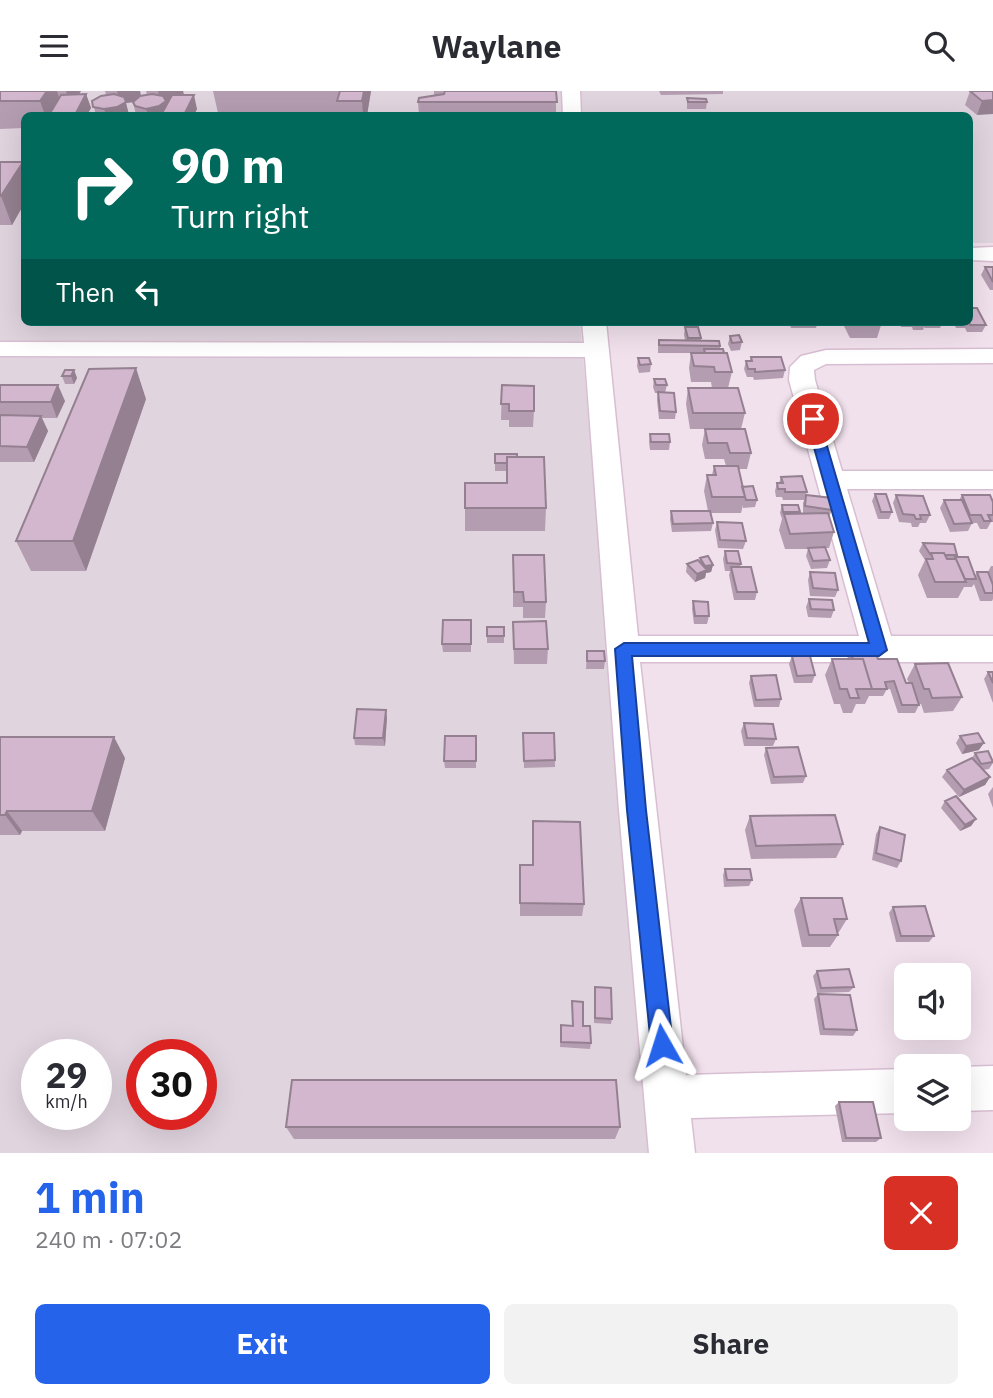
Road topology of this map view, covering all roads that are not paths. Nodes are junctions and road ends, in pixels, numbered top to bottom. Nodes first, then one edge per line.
1 (571, 91) edge
2 (572, 112) edge
3 (973, 254) edge
4 (993, 254) edge
5 (595, 336) edge
6 (0, 349) edge
7 (993, 356) edge
8 (831, 480) junction
9 (993, 480) edge
10 (624, 649) junction
11 (993, 649) edge
12 (879, 650) junction
13 (993, 1088) edge
14 (971, 1089) edge
15 (894, 1091) edge
16 (668, 1097) junction
17 (672, 1153) edge

1 - 2 street
3 - 4 street
5 - 6 street
5 - 10 street
7 - 8 street
8 - 9 street
8 - 12 street
10 - 12 street
10 - 16 street
11 - 12 street
13 - 14 street
15 - 16 street
16 - 17 street

